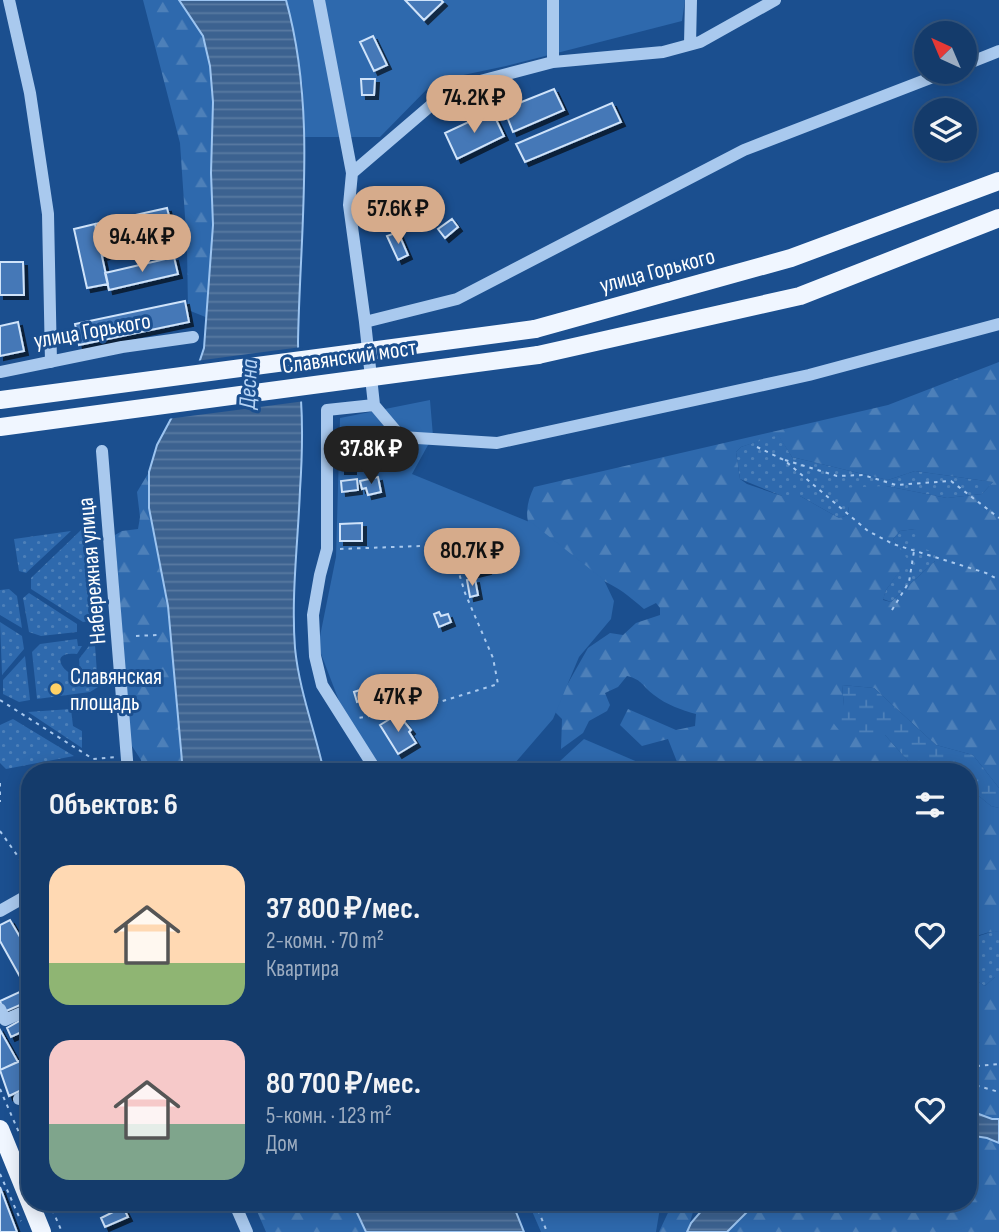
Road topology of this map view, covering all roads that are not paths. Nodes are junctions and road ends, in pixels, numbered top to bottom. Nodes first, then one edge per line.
1 (9, 0) edge
2 (319, 0) edge
3 (553, 0) edge
4 (691, 0) edge
5 (775, 0) edge
6 (690, 44) junction
7 (999, 51) edge
8 (977, 60) edge
9 (553, 62) junction
10 (915, 84) edge
11 (352, 173) junction
12 (999, 181) edge
13 (999, 218) edge
14 (365, 322) junction
15 (999, 324) edge
16 (535, 328) joint
17 (193, 337) dead end
18 (51, 362) junction
19 (0, 372) edge
20 (0, 400) edge
21 (373, 405) junction
22 (0, 427) edge
23 (102, 451) dead end
24 (127, 763) edge
25 (371, 763) edge
26 (21, 899) edge
27 (0, 911) edge
28 (0, 1009) edge
29 (21, 1013) edge
30 (0, 1129) edge
31 (21, 1180) edge
32 (33, 1211) edge
33 (238, 1211) edge
34 (42, 1232) edge
35 (247, 1232) edge

1 - 18 street
2 - 11 street
3 - 9 street
4 - 6 street
5 - 6 street
6 - 9 street
7 - 8 street
9 - 11 street
10 - 14 street
11 - 14 street
12 - 16 main road, улица Горького
13 - 22 main road, Славянский мост, bridge
14 - 21 street
15 - 21 street
16 - 20 main road, Славянский мост, bridge
17 - 18 street, улица Горького
18 - 19 street, улица Горького
21 - 25 street
23 - 24 street, Набережная улица
26 - 27 street
28 - 29 street
30 - 31 main road
32 - 34 main road
33 - 35 street

